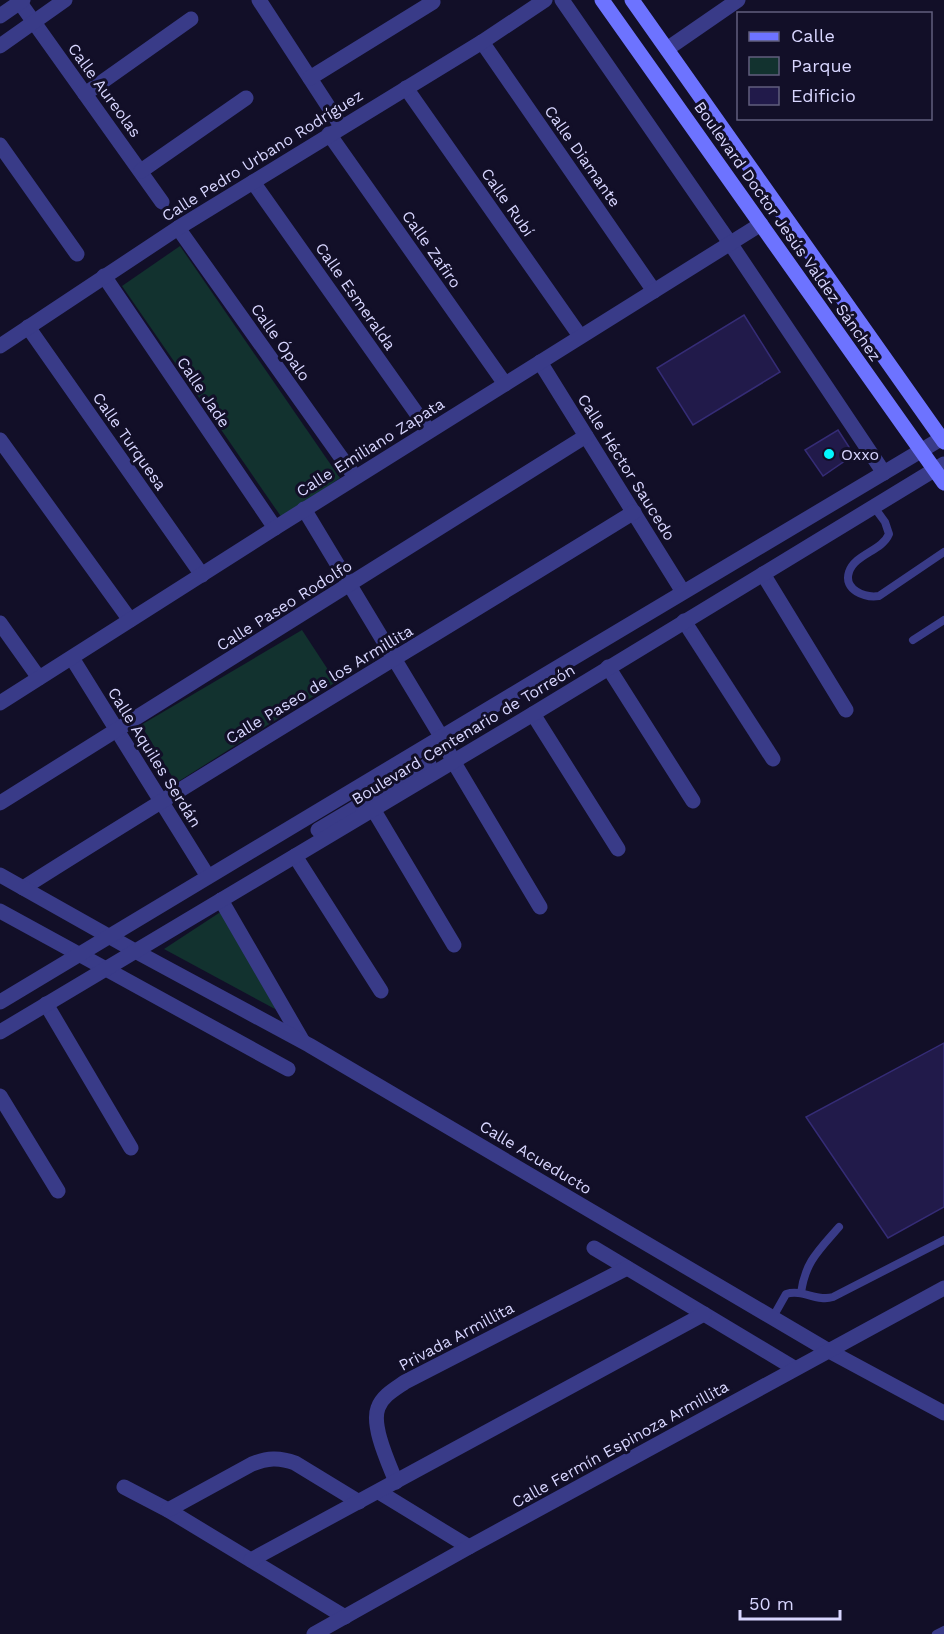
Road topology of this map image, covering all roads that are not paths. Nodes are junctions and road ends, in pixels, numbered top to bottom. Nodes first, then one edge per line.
1 (65, 0) edge
2 (545, 0) edge
3 (562, 0) edge
4 (602, 0) edge
5 (632, 0) edge
6 (738, 0) edge
7 (20, 1) edge
8 (264, 2) edge
9 (433, 2) dead end
10 (0, 16) edge
11 (191, 19) dead end
12 (34, 22) junction
13 (482, 42) junction
14 (0, 46) edge
15 (667, 49) junction
16 (310, 78) junction
17 (406, 88) junction
18 (85, 94) junction
19 (246, 98) dead end
20 (335, 130) junction
21 (0, 145) edge
22 (141, 171) junction
23 (253, 182) junction
24 (162, 202) dead end
25 (761, 224) junction
26 (178, 228) junction
27 (730, 243) junction
28 (77, 254) dead end
29 (104, 276) junction
30 (654, 291) junction
31 (28, 327) junction
32 (580, 336) junction
33 (0, 346) edge
34 (540, 362) junction
35 (505, 384) junction
36 (429, 431) junction
37 (586, 436) junction
38 (943, 439) edge
39 (0, 440) edge
40 (921, 451) junction
41 (939, 467) edge
42 (884, 473) junction
43 (355, 477) junction
44 (944, 483) edge
45 (874, 507) junction
46 (304, 509) junction
47 (634, 512) junction
48 (275, 528) junction
49 (944, 552) edge
50 (763, 574) junction
51 (202, 575) junction
52 (350, 584) junction
53 (683, 592) junction
54 (129, 620) junction
55 (944, 620) edge
56 (684, 621) junction
57 (0, 623) edge
58 (913, 640) dead end
59 (72, 658) junction
60 (396, 659) junction
61 (608, 667) junction
62 (39, 678) junction
63 (0, 703) edge
64 (846, 710) dead end
65 (533, 714) junction
66 (117, 730) junction
67 (448, 750) junction
68 (773, 759) dead end
69 (161, 800) junction
70 (693, 801) dead end
71 (0, 803) edge
72 (373, 809) junction
73 (618, 849) dead end
74 (300, 853) junction
75 (0, 874) edge
76 (207, 875) junction
77 (23, 888) junction
78 (222, 900) junction
79 (540, 907) dead end
80 (0, 911) edge
81 (108, 935) junction
82 (454, 945) dead end
83 (135, 951) junction
84 (80, 953) junction
85 (106, 969) junction
86 (381, 992) dead end
87 (0, 1002) edge
88 (46, 1004) junction
89 (0, 1032) edge
90 (303, 1041) junction
91 (288, 1069) dead end
92 (0, 1096) edge
93 (131, 1148) dead end
94 (58, 1191) dead end
95 (839, 1227) dead end
96 (944, 1240) edge
97 (594, 1248) dead end
98 (627, 1268) junction
99 (944, 1288) edge
100 (801, 1293) junction
101 (704, 1314) junction
102 (773, 1317) junction
103 (829, 1351) junction
104 (794, 1368) junction
105 (944, 1413) edge
106 (396, 1482) junction
107 (124, 1487) dead end
108 (379, 1492) junction
109 (359, 1502) junction
110 (168, 1510) junction
111 (469, 1547) junction
112 (251, 1560) junction
113 (345, 1617) junction
114 (944, 1630) edge
115 (314, 1634) edge
116 (936, 1634) edge

1 - 12 street
2 - 13 street, Calle Pedro Urbano Rodríguez
3 - 27 street
4 - 25 main road, Boulevard Doctor Jesús Valdez Sánchez
5 - 15 main road, Boulevard Doctor Jesús Valdez Sánchez
6 - 15 street
7 - 10 street
7 - 12 street, Calle Aureolas
8 - 16 street, Calle Zafiro
9 - 16 street
11 - 18 street
12 - 14 street
12 - 18 street, Calle Aureolas
13 - 17 street, Calle Pedro Urbano Rodríguez
13 - 30 street, Calle Diamante
15 - 38 main road, Boulevard Doctor Jesús Valdez Sánchez
16 - 20 street, Calle Zafiro
17 - 20 street, Calle Pedro Urbano Rodríguez
17 - 32 street, Calle Rubí
18 - 22 street, Calle Aureolas
19 - 22 street
20 - 23 street, Calle Pedro Urbano Rodríguez
20 - 35 street, Calle Zafiro
21 - 28 street
22 - 24 street, Calle Aureolas
23 - 26 street, Calle Pedro Urbano Rodríguez
23 - 36 street, Calle Esmeralda
25 - 27 street, Calle Emiliano Zapata
25 - 40 main road, Boulevard Doctor Jesús Valdez Sánchez
26 - 29 street, Calle Pedro Urbano Rodríguez
26 - 43 street, Calle Ópalo
27 - 30 street, Calle Emiliano Zapata
27 - 42 street
29 - 31 street, Calle Pedro Urbano Rodríguez
29 - 48 street, Calle Jade
30 - 32 street, Calle Emiliano Zapata
31 - 33 street, Calle Pedro Urbano Rodríguez
31 - 51 street, Calle Turquesa
32 - 34 street, Calle Emiliano Zapata
34 - 35 street, Calle Emiliano Zapata
34 - 37 street, Calle Héctor Saucedo
35 - 36 street, Calle Emiliano Zapata
36 - 43 street, Calle Emiliano Zapata
37 - 47 street, Calle Héctor Saucedo
37 - 52 street, Calle Paseo Rodolfo
38 - 40 street, Boulevard Centenario de Torreón
39 - 54 street
40 - 41 main road, Boulevard Doctor Jesús Valdez Sánchez
40 - 42 street, Boulevard Centenario de Torreón
41 - 44 main road, Boulevard Doctor Jesús Valdez Sánchez
41 - 45 street, Boulevard Centenario de Torreón
42 - 53 street, Boulevard Centenario de Torreón
43 - 46 street, Calle Emiliano Zapata
45 - 49 lane
45 - 50 street, Boulevard Centenario de Torreón
46 - 48 street, Calle Emiliano Zapata
46 - 52 street
47 - 53 street, Calle Héctor Saucedo
47 - 60 street, Calle Paseo de los Armillita
48 - 51 street, Calle Emiliano Zapata
50 - 56 street, Boulevard Centenario de Torreón
50 - 64 street
51 - 54 street, Calle Emiliano Zapata
52 - 60 street
52 - 66 street, Calle Paseo Rodolfo
53 - 67 street, Boulevard Centenario de Torreón
54 - 59 street, Calle Emiliano Zapata
55 - 58 lane
56 - 61 street, Boulevard Centenario de Torreón
56 - 68 street
57 - 62 street
59 - 62 street, Calle Emiliano Zapata
59 - 66 street, Calle Aquiles Serdán
60 - 67 street
60 - 69 street, Calle Paseo de los Armillita
61 - 65 street, Boulevard Centenario de Torreón
61 - 70 street
62 - 63 street, Calle Emiliano Zapata
65 - 67 street, Boulevard Centenario de Torreón
65 - 73 street
66 - 69 street, Calle Aquiles Serdán
66 - 71 street, Calle Paseo Rodolfo
67 - 72 street, Boulevard Centenario de Torreón
67 - 74 street
67 - 76 street, Boulevard Centenario de Torreón
67 - 79 street
69 - 76 street, Calle Aquiles Serdán
69 - 77 street, Calle Paseo de los Armillita
72 - 74 street, Boulevard Centenario de Torreón
72 - 82 street
74 - 78 street, Boulevard Centenario de Torreón
74 - 86 street
75 - 77 street, Calle Acueducto
76 - 81 street, Boulevard Centenario de Torreón
77 - 81 street, Calle Acueducto
78 - 83 street, Boulevard Centenario de Torreón
78 - 90 street
80 - 84 street
81 - 83 street, Calle Acueducto
81 - 84 street, Boulevard Centenario de Torreón
83 - 85 street, Boulevard Centenario de Torreón
83 - 90 street, Calle Acueducto
84 - 85 street
84 - 87 street, Boulevard Centenario de Torreón
85 - 88 street, Boulevard Centenario de Torreón
85 - 91 street
88 - 89 street, Boulevard Centenario de Torreón
88 - 93 street
90 - 102 street, Calle Acueducto
92 - 94 street
95 - 100 lane
96 - 100 lane
97 - 98 street
98 - 101 street
98 - 106 street, Privada Armillita
99 - 103 street, Calle Fermín Espinoza Armillita
100 - 102 lane
101 - 104 street
101 - 106 street
102 - 103 street, Calle Acueducto
103 - 104 street, Calle Fermín Espinoza Armillita
103 - 105 street, Calle Acueducto
104 - 111 street, Calle Fermín Espinoza Armillita
106 - 108 street
107 - 110 street
108 - 109 street
108 - 111 street
109 - 110 street
109 - 112 street
110 - 112 street
111 - 113 street, Calle Fermín Espinoza Armillita
112 - 113 street
113 - 115 street, Calle Fermín Espinoza Armillita
114 - 116 lane

